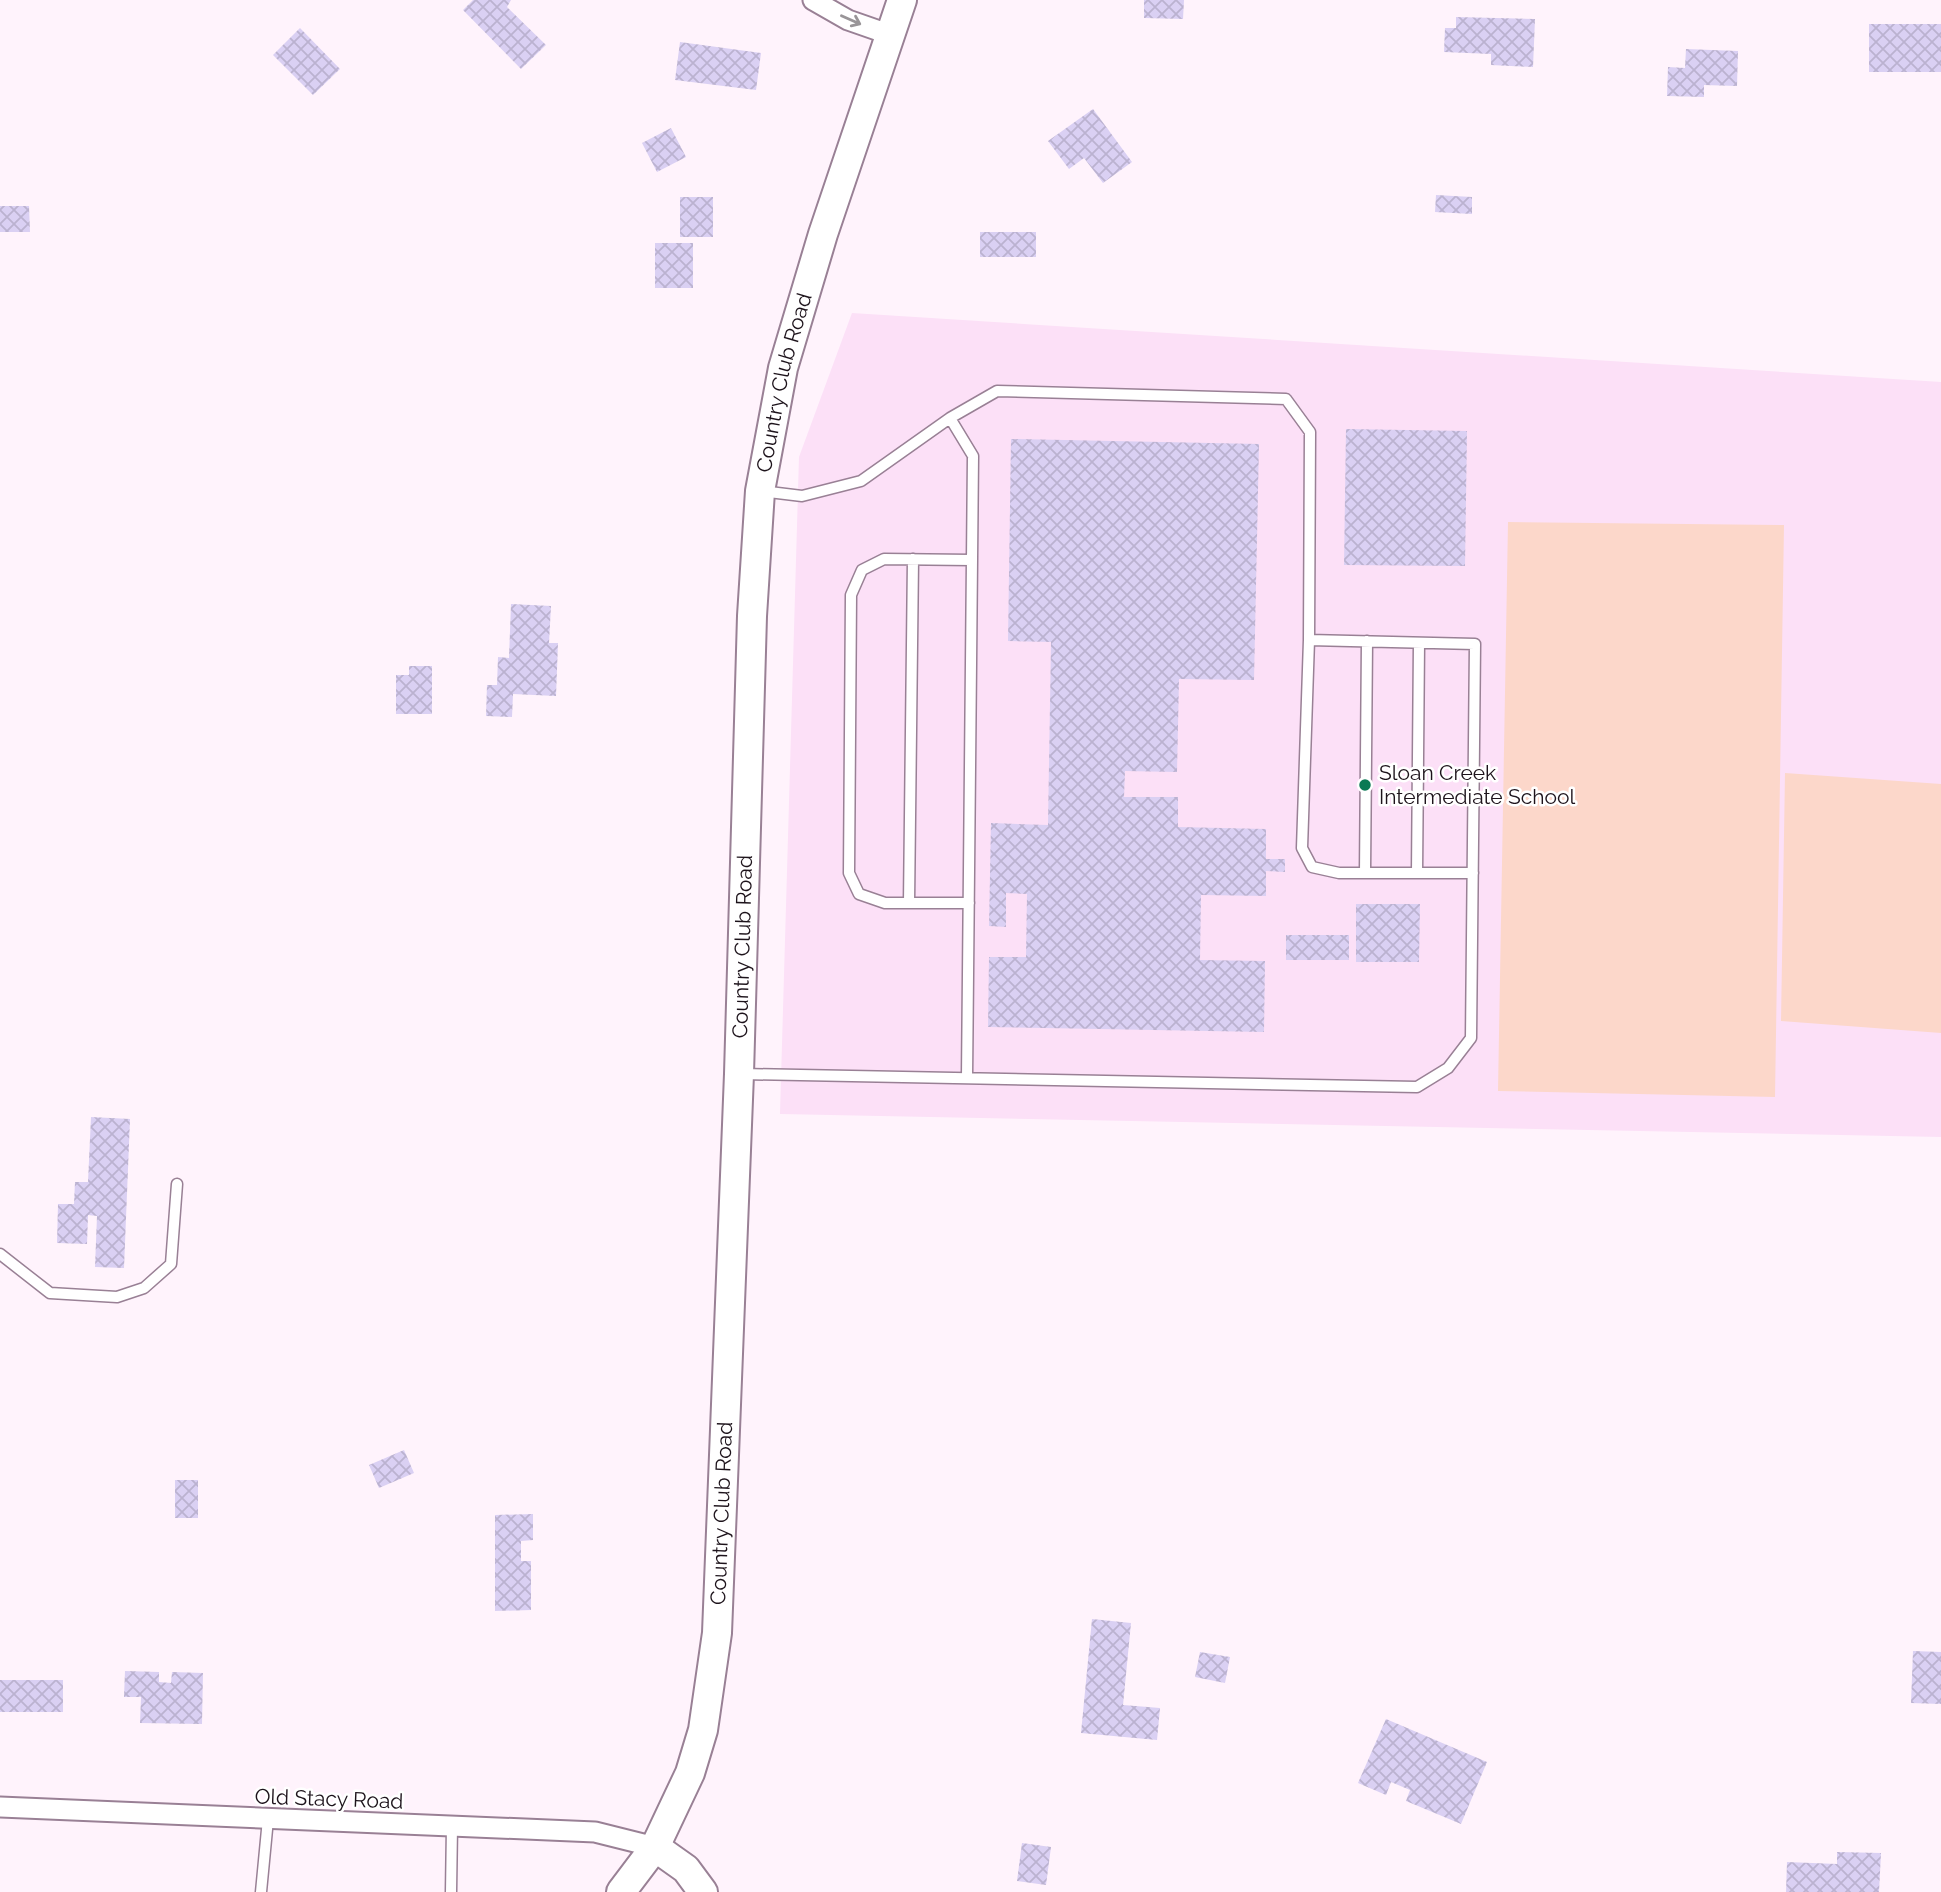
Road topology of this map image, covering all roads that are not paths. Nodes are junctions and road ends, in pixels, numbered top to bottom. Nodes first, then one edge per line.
1 (813, 0) edge
2 (902, 0) edge
3 (891, 35) junction
4 (950, 418) junction
5 (760, 491) junction
6 (913, 559) junction
7 (972, 560) junction
8 (1309, 640) junction
9 (1367, 641) junction
10 (1419, 643) junction
11 (1365, 873) junction
12 (1417, 873) junction
13 (1473, 873) junction
14 (909, 903) junction
15 (969, 903) junction
16 (739, 1074) junction
17 (967, 1078) junction
18 (177, 1184) dead end
19 (0, 1254) edge
20 (0, 1807) edge
21 (268, 1819) junction
22 (452, 1826) junction
23 (655, 1847) junction
24 (261, 1892) edge
25 (452, 1892) edge
26 (621, 1892) edge
27 (704, 1892) edge

1 -> 3 street
2 - 3 main road, Country Club Road
3 - 5 main road, Country Club Road
4 - 5 lane
4 - 7 lane
4 - 8 lane
5 - 16 main road, Country Club Road
6 - 7 lane
6 - 14 lane
6 - 14 lane
7 - 15 lane
8 - 9 lane
8 - 11 lane
9 - 10 lane
9 - 11 lane
10 - 12 lane
10 - 13 lane
11 - 12 lane
12 - 13 lane
13 - 17 lane
14 - 15 lane
15 - 17 lane
16 - 17 lane
16 - 23 main road, Country Club Road
18 - 19 lane
20 - 21 street, Old Stacy Road
21 - 22 street, Old Stacy Road
21 - 24 lane
22 - 23 street, Old Stacy Road
22 - 25 lane
23 - 26 main road, Country Club Road
23 - 27 main road

